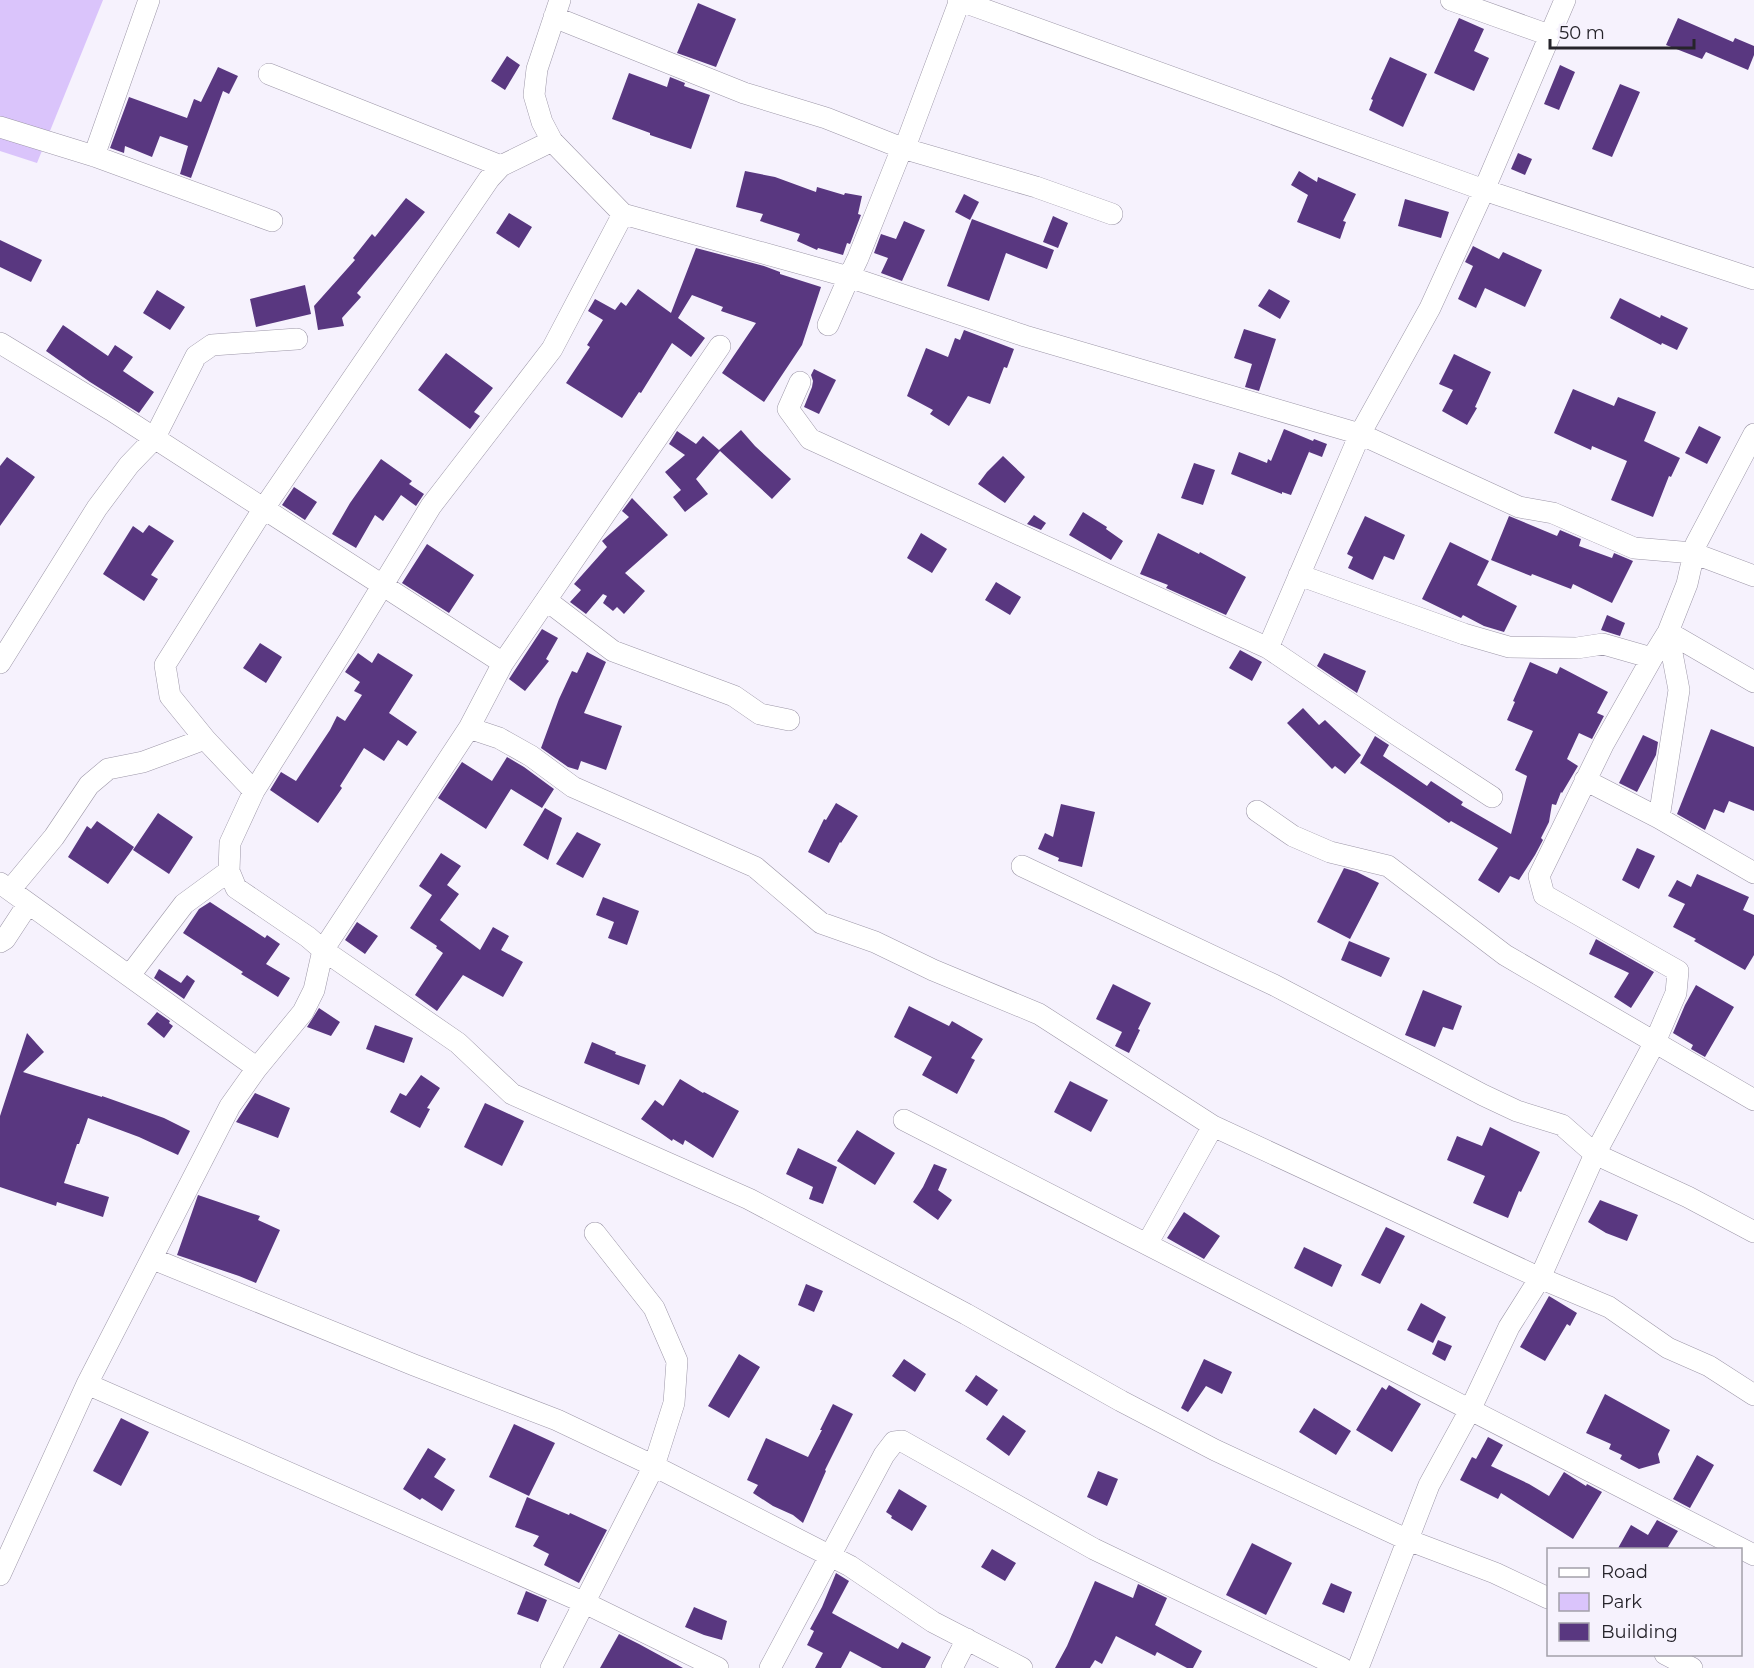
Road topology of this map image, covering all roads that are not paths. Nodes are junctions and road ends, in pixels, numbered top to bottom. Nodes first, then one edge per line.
1 (148, 0) edge
2 (959, 0) edge
3 (1452, 0) edge
4 (1565, 0) edge
5 (557, 9) edge
6 (1549, 35) junction
7 (269, 74) dead end
8 (0, 127) edge
9 (552, 141) junction
10 (902, 148) junction
11 (94, 156) junction
12 (501, 166) junction
13 (1484, 190) junction
14 (623, 214) junction
15 (1112, 214) dead end
16 (272, 221) dead end
17 (849, 276) junction
18 (1754, 279) edge
19 (828, 325) dead end
20 (297, 339) dead end
21 (0, 343) edge
22 (720, 346) dead end
23 (800, 382) dead end
24 (1360, 434) junction
25 (1754, 434) edge
26 (154, 439) junction
27 (264, 508) junction
28 (1693, 554) junction
29 (1299, 575) junction
30 (1754, 576) edge
31 (384, 584) junction
32 (546, 600) junction
33 (1668, 632) junction
34 (1268, 648) junction
35 (1652, 658) junction
36 (0, 663) edge
37 (503, 663) junction
38 (1754, 682) edge
39 (789, 720) dead end
40 (469, 728) junction
41 (205, 739) junction
42 (1585, 780) junction
43 (254, 790) junction
44 (1492, 796) dead end
45 (1257, 811) dead end
46 (1659, 818) junction
47 (1022, 866) dead end
48 (229, 871) junction
49 (1754, 873) edge
50 (5, 886) edge
51 (28, 903) junction
52 (0, 942) edge
53 (323, 950) junction
54 (130, 975) junction
55 (1655, 1042) junction
56 (257, 1068) junction
57 (1754, 1100) edge
58 (904, 1120) dead end
59 (1213, 1126) junction
60 (1595, 1154) junction
61 (1754, 1232) edge
62 (595, 1233) dead end
63 (1147, 1244) junction
64 (153, 1258) junction
65 (1540, 1278) junction
66 (87, 1384) junction
67 (1754, 1395) edge
68 (1470, 1410) junction
69 (654, 1466) junction
70 (1408, 1540) junction
71 (1738, 1548) edge
72 (829, 1556) junction
73 (0, 1575) edge
74 (1547, 1598) edge
75 (585, 1603) junction
76 (967, 1640) junction
77 (1669, 1656) edge
78 (551, 1668) edge
79 (718, 1668) edge
80 (770, 1668) edge
81 (952, 1668) edge
82 (1022, 1668) edge
83 (1342, 1668) edge
84 (1358, 1668) edge
85 (1692, 1668) edge

1 - 11 street
2 - 10 street
2 - 13 street
3 - 6 street
4 - 6 street
5 - 9 street
5 - 10 street
6 - 13 street
7 - 12 street
8 - 11 street
9 - 12 street
9 - 14 street
10 - 15 street
10 - 17 street
11 - 16 street
12 - 27 street
13 - 18 street
13 - 24 street
14 - 17 street
14 - 31 street
17 - 19 street
17 - 24 street
20 - 26 street
21 - 26 street
22 - 32 street
23 - 34 street
24 - 28 street
24 - 29 street
25 - 28 street
26 - 27 street
26 - 36 street
27 - 31 street
27 - 41 street
28 - 30 street
28 - 33 street
29 - 34 street
29 - 35 street
31 - 37 street
31 - 43 street
32 - 37 street
32 - 39 street
33 - 35 street
33 - 38 street
33 - 46 street
34 - 44 street
35 - 42 street
37 - 40 street
40 - 53 street
40 - 59 street
41 - 43 street
41 - 50 street
42 - 46 street
42 - 55 street
43 - 48 street
45 - 55 street
46 - 49 street
47 - 60 street
48 - 53 street
48 - 54 street
50 - 51 street
51 - 52 street
51 - 54 street
53 - 56 street
53 - 70 street
54 - 56 street
55 - 57 street
55 - 60 street
56 - 64 street
58 - 63 street
59 - 63 street
59 - 65 street
60 - 61 street
60 - 65 street
62 - 69 street
63 - 68 street
64 - 66 street
64 - 69 street
65 - 67 street
65 - 68 street
66 - 73 street
66 - 75 street
68 - 70 street
68 - 71 street
69 - 72 street
69 - 75 street
70 - 74 street
70 - 84 street
72 - 76 street
72 - 80 street
72 - 83 street
75 - 78 street
75 - 79 street
76 - 81 street
76 - 82 street
77 - 85 street

